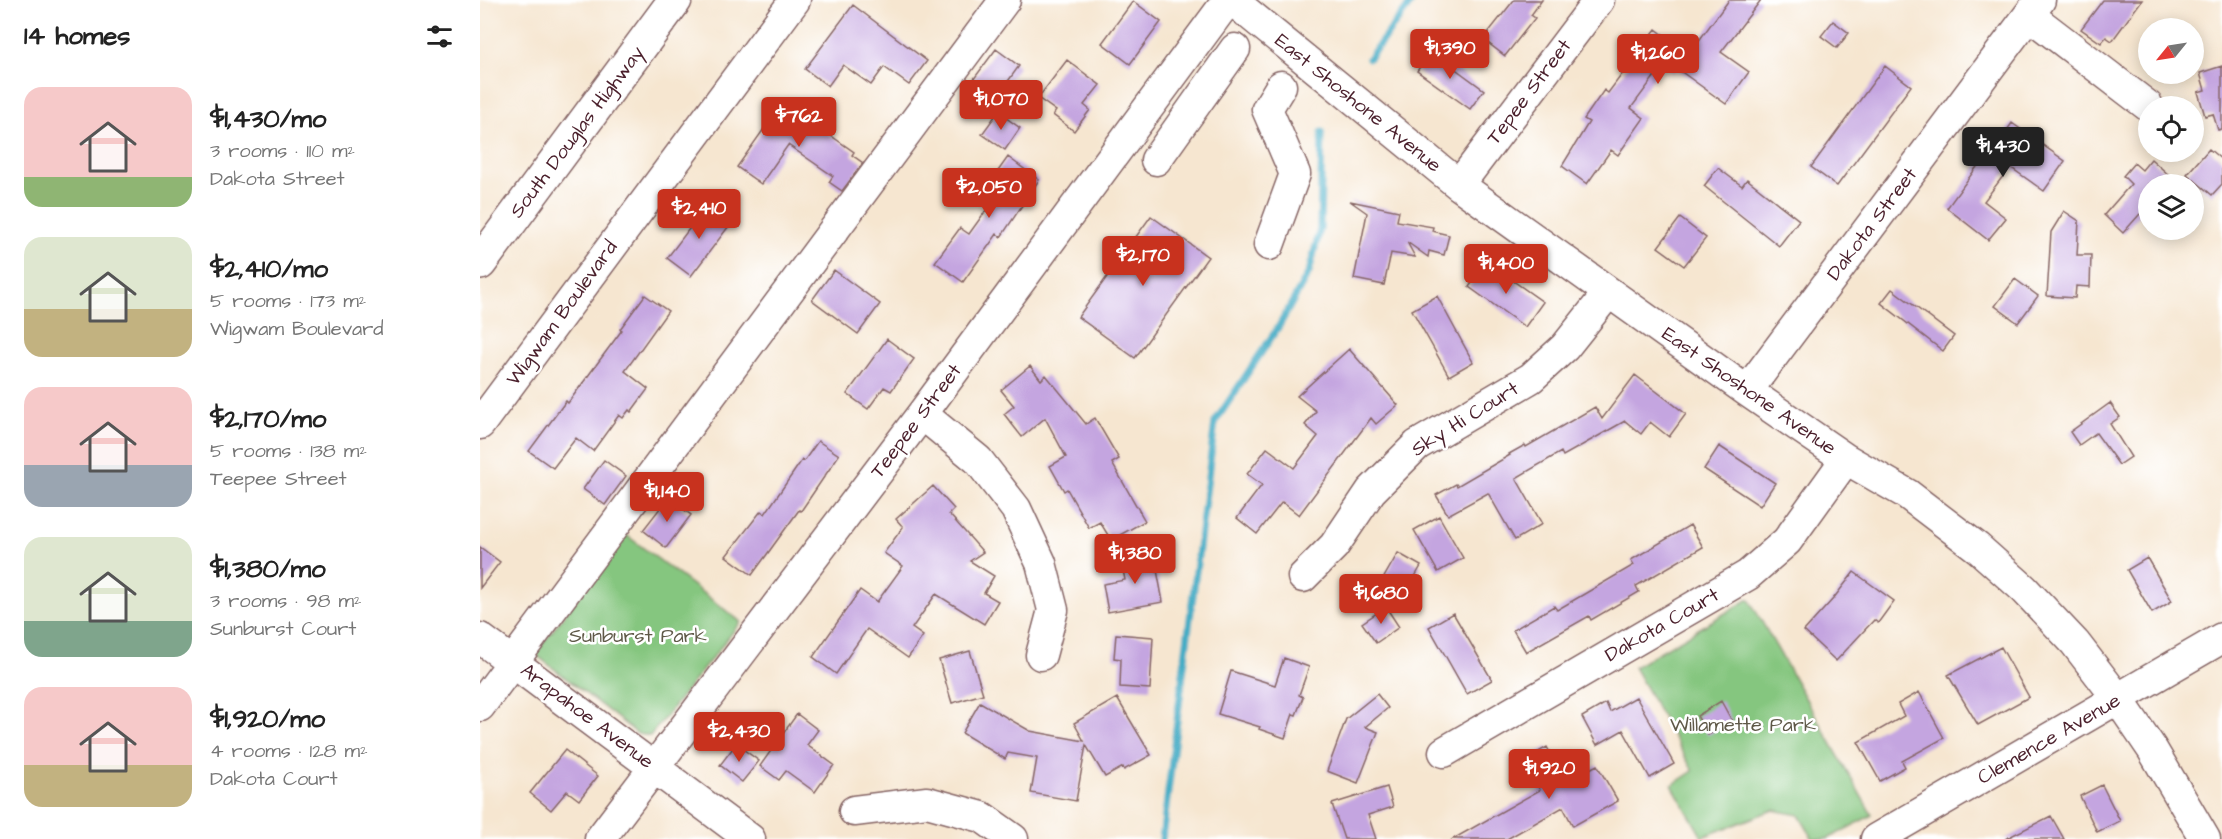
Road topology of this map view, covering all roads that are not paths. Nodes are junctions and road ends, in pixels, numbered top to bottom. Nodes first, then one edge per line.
1 (675, 0) edge
2 (795, 0) edge
3 (1005, 0) edge
4 (1230, 0) edge
5 (1599, 0) edge
6 (2034, 7) edge
7 (1235, 49) dead end
8 (1281, 86) dead end
9 (2138, 97) edge
10 (1156, 160) dead end
11 (1459, 185) junction
12 (1269, 245) dead end
13 (480, 263) edge
14 (1608, 293) junction
15 (1747, 391) junction
16 (922, 414) junction
17 (480, 424) edge
18 (1846, 459) junction
19 (1303, 577) dead end
20 (480, 638) edge
21 (2222, 638) edge
22 (1041, 655) dead end
23 (513, 661) junction
24 (2118, 699) junction
25 (480, 706) edge
26 (1443, 752) dead end
27 (654, 766) junction
28 (854, 811) dead end
29 (600, 839) edge
30 (750, 839) edge
31 (1013, 839) edge
32 (1876, 839) edge
33 (2205, 839) edge

1 - 13 highway, South Douglas Highway
2 - 17 street, Wigwam Boulevard
3 - 23 street
4 - 11 street, East Shoshone Avenue
4 - 16 street, Teepee Street
5 - 11 street, Tepee Street
6 - 9 street
6 - 15 street, Dakota Street
7 - 10 street
8 - 12 street
11 - 14 street, East Shoshone Avenue
14 - 15 street, East Shoshone Avenue
14 - 19 street, Sky Hi Court
15 - 18 street, East Shoshone Avenue
16 - 22 street
16 - 27 street, Teepee Street
18 - 24 street, East Shoshone Avenue
18 - 26 street, Dakota Court
20 - 23 street, Arapahoe Avenue
21 - 24 street, Clemence Avenue
23 - 25 street
23 - 27 street, Arapahoe Avenue
24 - 32 street, Clemence Avenue
24 - 33 street, East Shoshone Avenue
27 - 29 street, Teepee Street
27 - 30 street, Arapahoe Avenue
28 - 31 street

